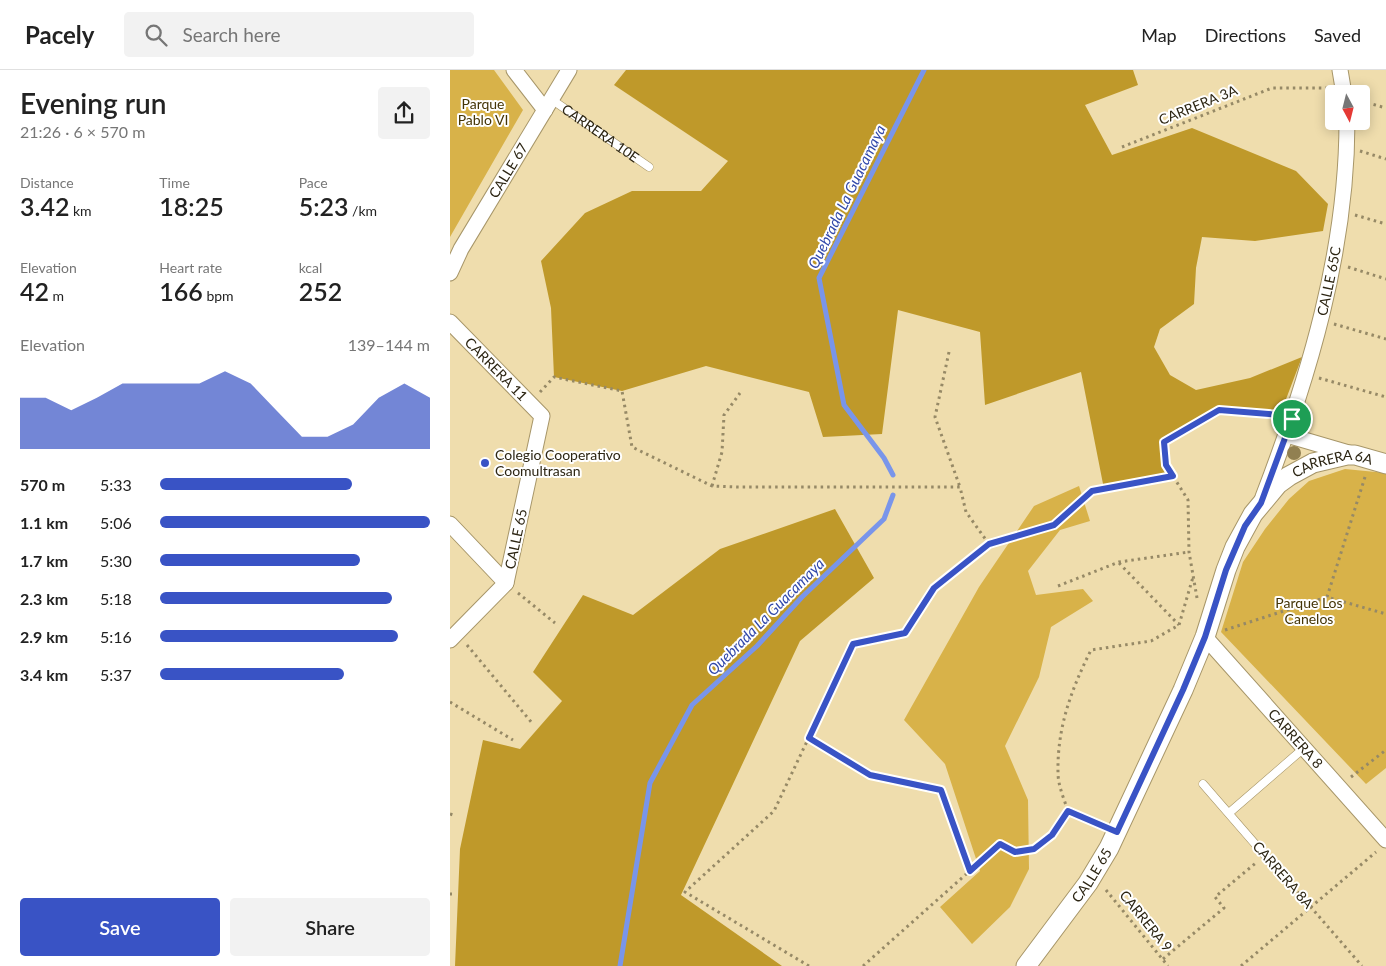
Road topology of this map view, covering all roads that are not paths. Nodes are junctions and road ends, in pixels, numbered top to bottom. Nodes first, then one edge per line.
1 (514, 70) edge
2 (569, 70) edge
3 (1340, 70) edge
4 (1343, 85) edge
5 (548, 105) junction
6 (1347, 130) edge
7 (649, 166) dead end
8 (450, 273) edge
9 (450, 322) edge
10 (542, 416) joint
11 (1287, 435) junction
12 (1371, 460) edge
13 (1261, 503) junction
14 (450, 524) edge
15 (506, 583) junction
16 (453, 636) edge
17 (1205, 637) junction
18 (1304, 748) junction
19 (1203, 784) dead end
20 (1229, 813) junction
21 (1382, 845) edge
22 (1282, 875) road end
23 (1026, 966) edge

1 - 5 street, CARRERA 10E
2 - 5 street, CALLE 67
3 - 4 street
5 - 7 lane, CARRERA 10E
5 - 8 street, CALLE 67
6 - 11 street, CALLE 65C
9 - 10 street, CARRERA 11
10 - 15 street, CALLE 65
11 - 12 street
11 - 13 street, CALLE 65C
12 - 13 street, CARRERA 6A
13 - 17 street, CALLE 65C
14 - 15 street
15 - 16 street, CALLE 65
17 - 18 street, CARRERA 8
17 - 23 street, CALLE 65
18 - 20 lane
18 - 21 street, CARRERA 8
19 - 20 lane, CARRERA 8A
20 - 22 lane, CARRERA 8A

